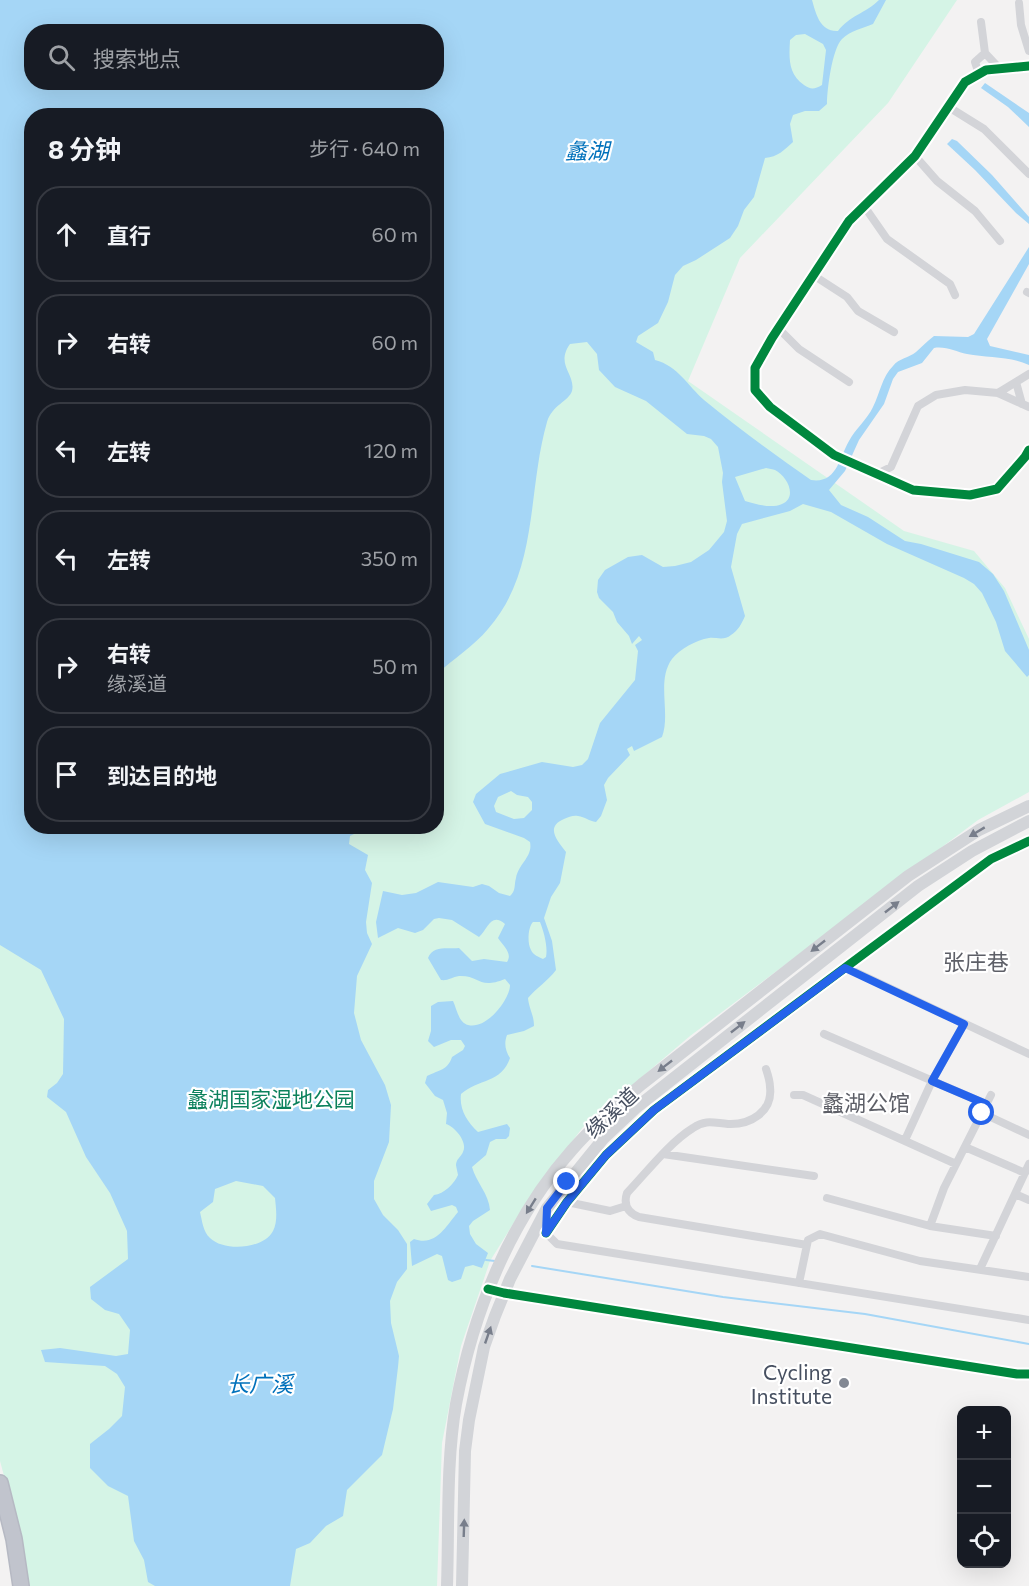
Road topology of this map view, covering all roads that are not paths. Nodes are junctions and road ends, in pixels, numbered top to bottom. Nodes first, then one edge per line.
1 (1019, 3) dead end
2 (981, 22) dead end
3 (1029, 51) edge
4 (985, 53) junction
5 (1029, 66) edge
6 (999, 68) junction
7 (979, 74) junction
8 (947, 106) junction
9 (915, 156) junction
10 (1029, 174) edge
11 (864, 206) junction
12 (1000, 241) dead end
13 (813, 275) junction
14 (955, 295) dead end
15 (778, 328) junction
16 (894, 332) dead end
17 (1029, 374) edge
18 (849, 382) dead end
19 (1016, 382) junction
20 (998, 393) junction
21 (1026, 405) edge
22 (1029, 450) edge
23 (891, 467) junction
24 (877, 474) junction
25 (895, 482) junction
26 (1029, 806) edge
27 (1029, 821) edge
28 (1029, 841) edge
29 (845, 968) junction
30 (964, 1024) junction
31 (824, 1034) dead end
32 (1029, 1054) edge
33 (766, 1069) dead end
34 (932, 1081) junction
35 (794, 1095) dead end
36 (991, 1095) dead end
37 (986, 1104) junction
38 (982, 1113) junction
39 (1029, 1135) edge
40 (905, 1140) junction
41 (965, 1147) junction
42 (663, 1154) junction
43 (957, 1164) junction
44 (1029, 1164) edge
45 (1025, 1173) junction
46 (814, 1176) dead end
47 (1015, 1194) junction
48 (827, 1197) dead end
49 (1029, 1200) edge
50 (567, 1202) junction
51 (626, 1206) junction
52 (547, 1208) junction
53 (930, 1226) junction
54 (546, 1233) junction
55 (996, 1236) junction
56 (807, 1245) junction
57 (980, 1269) junction
58 (1029, 1277) edge
59 (798, 1283) junction
60 (488, 1289) junction
61 (504, 1293) junction
62 (1029, 1320) edge
63 (1029, 1374) edge
64 (0, 1483) edge
65 (8, 1520) junction
66 (11, 1586) edge
67 (21, 1586) edge
68 (447, 1586) edge
69 (462, 1586) edge

1 - 3 street
2 - 4 street
4 - 6 street
4 - 7 street
5 - 6 street
6 - 7 street
7 - 8 street
8 - 9 street
8 - 10 street
9 - 11 street
9 - 12 street
11 - 13 street
11 - 14 street
13 - 15 street
13 - 16 street
15 - 18 street
15 - 24 street
17 - 19 street
19 - 20 street
19 - 21 street
20 - 21 street
20 - 23 street
22 - 25 street
23 - 24 street
23 - 25 street
24 - 25 street
26 -> 60 main road, 缘溪道
52 -> 27 main road, 缘溪道
28 - 29 street
29 - 30 street
29 - 50 street
30 - 32 street
30 - 34 street
31 - 34 street
33 - 42 street
34 - 37 street
34 - 40 street
35 - 40 street
36 - 37 street
37 - 38 street
38 - 39 street
38 - 41 street
40 - 43 street
41 - 43 street
41 - 45 street
42 - 46 street
42 - 51 street
43 - 53 street
44 - 45 street
45 - 47 street
47 - 49 street
47 - 55 street
48 - 53 street
50 - 51 street
50 - 54 street
51 - 56 street
52 - 54 street
52 - 61 main road, 缘溪道
53 - 55 street
54 - 59 street
55 - 57 street
56 - 57 street
56 - 59 street
57 - 58 street
59 - 62 street
60 - 61 street
60 - 68 main road, 缘溪道
61 - 63 street
69 -> 61 main road, 缘溪道
64 - 65 highway
65 - 66 highway
65 - 67 highway

